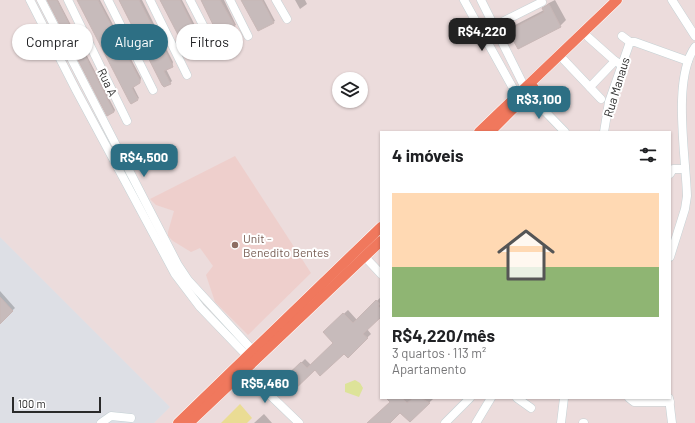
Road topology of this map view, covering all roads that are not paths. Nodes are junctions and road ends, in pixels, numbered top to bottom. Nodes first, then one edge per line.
1 (30, 0) edge
2 (41, 0) edge
3 (68, 0) edge
4 (108, 0) edge
5 (150, 0) edge
6 (190, 0) edge
7 (230, 0) edge
8 (276, 0) edge
9 (464, 0) edge
10 (481, 0) edge
11 (617, 0) edge
12 (625, 0) edge
13 (672, 0) edge
14 (542, 2) dead end
15 (287, 19) dead end
16 (202, 24) edge
17 (494, 26) junction
18 (248, 36) dead end
19 (622, 36) dead end
20 (695, 36) edge
21 (588, 37) junction
22 (630, 42) junction
23 (695, 47) edge
24 (564, 60) junction
25 (688, 61) junction
26 (619, 63) junction
27 (187, 75) dead end
28 (590, 87) junction
29 (153, 90) dead end
30 (523, 95) junction
31 (601, 99) dead end
32 (127, 121) dead end
33 (480, 131) edge
34 (491, 131) edge
35 (564, 131) edge
36 (604, 131) edge
37 (685, 168) junction
38 (671, 172) edge
39 (380, 228) edge
40 (158, 236) junction
41 (380, 242) edge
42 (671, 254) edge
43 (365, 257) junction
44 (380, 273) edge
45 (253, 357) junction
46 (245, 371) junction
47 (469, 399) edge
48 (490, 399) edge
49 (518, 399) edge
50 (564, 399) edge
51 (630, 399) edge
52 (670, 400) edge
53 (531, 408) dead end
54 (131, 418) dead end
55 (101, 423) edge
56 (178, 423) edge
57 (189, 423) edge
58 (299, 423) edge
59 (445, 423) edge
60 (476, 423) edge
61 (561, 423) edge
62 (672, 423) edge

1 - 40 street
2 - 40 street
3 - 32 street, Rua A
4 - 29 street
5 - 27 street
6 - 16 street
7 - 18 street
8 - 15 street
9 - 30 street
10 - 17 street
11 - 30 main road
12 - 21 main road
13 - 20 street
14 - 17 street
17 - 30 street
19 - 22 street
21 - 24 main road
21 - 26 street
22 - 25 street
22 - 26 street, Rua Manaus
23 - 25 street
24 - 28 street
24 - 30 main road
25 - 37 street
26 - 28 street
26 - 36 street, Rua Manaus
28 - 31 street
30 - 33 main road
30 - 34 main road
30 - 35 street
37 - 38 street
37 - 42 street
39 - 45 main road
40 - 45 street
41 - 43 main road
43 - 44 street
43 - 45 main road
45 - 46 main road
45 - 56 main road
46 - 57 main road
46 - 58 street
47 - 59 street
48 - 60 street
49 - 53 street
50 - 61 street
51 - 52 street
52 - 62 street
54 - 55 street

